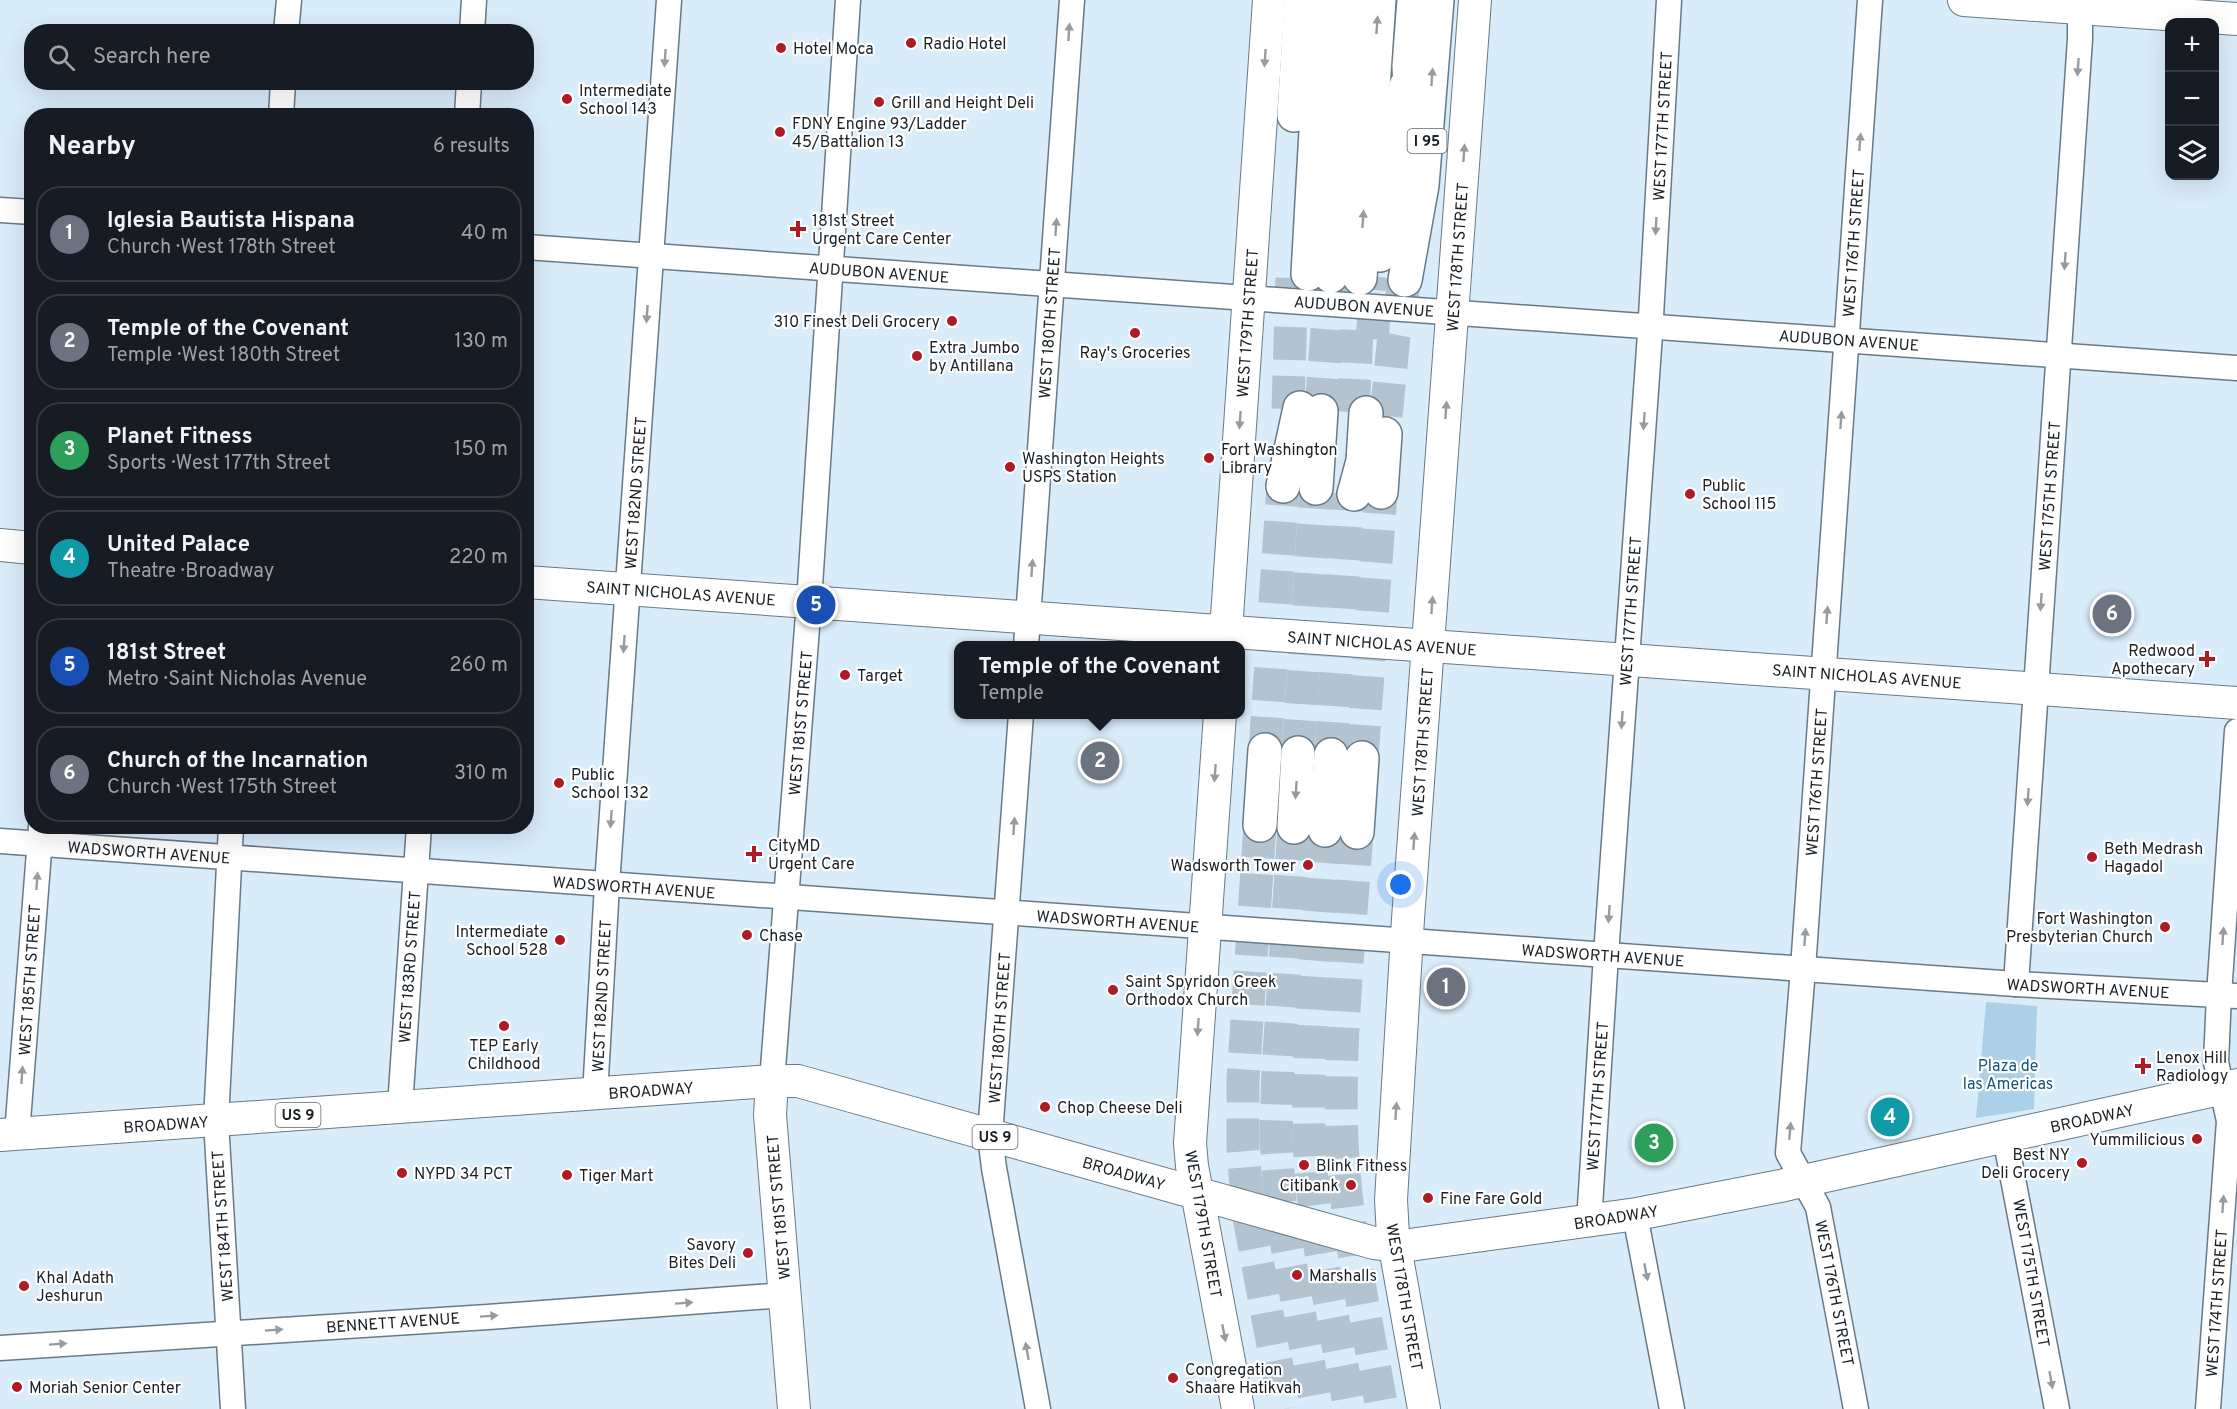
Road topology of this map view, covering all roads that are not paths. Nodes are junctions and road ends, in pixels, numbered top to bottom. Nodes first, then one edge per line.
1 (289, 0) edge
2 (474, 0) edge
3 (669, 0) edge
4 (848, 0) edge
5 (1072, 0) edge
6 (1269, 0) edge
7 (1301, 0) edge
8 (1328, 0) edge
9 (1352, 0) edge
10 (1379, 0) edge
11 (1414, 0) edge
12 (1437, 0) edge
13 (1475, 0) edge
14 (1670, 0) edge
15 (1870, 0) edge
16 (1964, 0) edge
17 (2080, 4) edge
18 (2237, 19) edge
19 (287, 24) edge
20 (472, 24) edge
21 (283, 90) edge
22 (469, 90) edge
23 (281, 108) edge
24 (467, 108) edge
25 (0, 210) edge
26 (24, 212) edge
27 (534, 248) edge
28 (651, 256) junction
29 (831, 268) junction
30 (1352, 277) junction
31 (1052, 285) junction
32 (1249, 298) junction
33 (1453, 312) junction
34 (1650, 326) junction
35 (1846, 340) junction
36 (2059, 355) junction
37 (2237, 368) edge
38 (1368, 414) tunnel mouth
39 (1283, 486) tunnel mouth
40 (1316, 488) tunnel mouth
41 (1361, 493) tunnel mouth
42 (0, 545) edge
43 (24, 547) edge
44 (534, 583) edge
45 (628, 589) junction
46 (809, 602) junction
47 (1027, 632) edge
48 (1225, 638) edge
49 (1429, 647) junction
50 (1627, 659) junction
51 (1823, 673) junction
52 (2035, 688) junction
53 (2237, 703) edge
54 (1021, 719) edge
55 (1220, 719) edge
56 (2237, 731) edge
57 (1265, 750) tunnel mouth
58 (1298, 753) tunnel mouth
59 (1346, 757) tunnel mouth
60 (1260, 825) tunnel mouth
61 (230, 834) edge
62 (418, 834) edge
63 (40, 835) edge
64 (0, 842) edge
65 (229, 858) junction
66 (416, 871) junction
67 (607, 885) junction
68 (786, 898) junction
69 (1008, 913) junction
70 (1204, 927) junction
71 (1407, 941) junction
72 (1606, 955) junction
73 (1803, 969) junction
74 (2016, 984) junction
75 (2228, 995) edge
76 (772, 1081) junction
77 (2230, 1087) edge
78 (595, 1095) junction
79 (400, 1107) junction
80 (216, 1121) junction
81 (9, 1134) edge
82 (990, 1135) junction
83 (2005, 1137) junction
84 (1804, 1180) junction
85 (1197, 1193) junction
86 (1635, 1215) junction
87 (1589, 1222) junction
88 (1395, 1246) junction
89 (785, 1295) junction
90 (229, 1333) junction
91 (0, 1348) edge
92 (233, 1409) edge
93 (794, 1409) edge
94 (1038, 1409) edge
95 (1238, 1409) edge
96 (1424, 1409) edge
97 (1672, 1409) edge
98 (1856, 1409) edge
99 (2057, 1409) edge
100 (2208, 1409) edge

1 - 19 street
2 - 20 street
3 -> 28 street, WEST 182ND STREET
4 - 29 street, WEST 181ST STREET
31 -> 5 street, WEST 180TH STREET
6 -> 32 main road, WEST 179TH STREET
7 - 30 highway
8 - 30 highway
9 - 30 highway
30 -> 10 highway
11 - 30 highway
30 -> 12 highway, I 95
33 -> 13 main road, WEST 178TH STREET
14 -> 34 street, WEST 177TH STREET
35 -> 15 street, WEST 176TH STREET
16 - 17 main road
17 - 18 main road
17 -> 36 street, WEST 175TH STREET
21 - 23 street
22 - 24 street
25 - 26 street
27 - 28 street, AUDUBON AVENUE
28 - 29 street, AUDUBON AVENUE
28 -> 45 street, WEST 182ND STREET
29 - 31 street, AUDUBON AVENUE
29 - 46 street, WEST 181ST STREET
31 - 32 street, AUDUBON AVENUE
47 -> 31 street, WEST 180TH STREET
32 - 33 street, AUDUBON AVENUE
32 -> 48 main road, WEST 179TH STREET
33 - 34 street, AUDUBON AVENUE
49 -> 33 main road, WEST 178TH STREET
34 - 35 street, AUDUBON AVENUE
34 -> 50 street, WEST 177TH STREET
35 - 36 street, AUDUBON AVENUE
51 -> 35 street, WEST 176TH STREET
36 - 37 street, AUDUBON AVENUE
36 -> 52 street, WEST 175TH STREET
38 - 41 highway
39 - 40 highway
42 - 43 main road
44 - 45 main road, SAINT NICHOLAS AVENUE
45 - 46 main road, SAINT NICHOLAS AVENUE
45 -> 67 street, WEST 182ND STREET
46 - 47 main road, SAINT NICHOLAS AVENUE
46 - 68 street, WEST 181ST STREET
47 - 48 main road, SAINT NICHOLAS AVENUE
48 - 49 main road, SAINT NICHOLAS AVENUE
49 - 50 main road, SAINT NICHOLAS AVENUE
71 -> 49 main road, WEST 178TH STREET
50 - 51 main road, SAINT NICHOLAS AVENUE
50 -> 72 street, WEST 177TH STREET
51 - 52 main road, SAINT NICHOLAS AVENUE
73 -> 51 street, WEST 176TH STREET
52 - 53 main road, SAINT NICHOLAS AVENUE
52 -> 74 street, WEST 175TH STREET
69 -> 54 street, WEST 180TH STREET
55 -> 70 main road, WEST 179TH STREET
75 -> 56 street, WEST 174TH STREET
57 - 60 highway
58 -> 59 highway
61 - 65 street, WEST 184TH STREET
62 - 66 street, WEST 183RD STREET
63 - 64 street, WADSWORTH AVENUE
63 - 65 street, WADSWORTH AVENUE
81 -> 63 street, WEST 185TH STREET
65 - 66 street, WADSWORTH AVENUE
65 - 80 street, WEST 184TH STREET
66 - 67 street, WADSWORTH AVENUE
66 - 79 street, WEST 183RD STREET
67 - 68 street, WADSWORTH AVENUE
67 - 78 street, WEST 182ND STREET
68 - 69 street, WADSWORTH AVENUE
68 - 76 street, WEST 181ST STREET
69 - 70 street, WADSWORTH AVENUE
69 - 82 street, WEST 180TH STREET
70 - 71 street, WADSWORTH AVENUE
70 -> 85 main road, WEST 179TH STREET
71 - 72 street, WADSWORTH AVENUE
88 -> 71 main road, WEST 178TH STREET
72 - 73 street, WADSWORTH AVENUE
72 - 87 street, WEST 177TH STREET
73 - 74 street, WADSWORTH AVENUE
84 -> 73 street, WEST 176TH STREET
74 - 75 street, WADSWORTH AVENUE
75 - 77 street, WEST 174TH STREET
76 - 78 main road, BROADWAY / US 9
76 - 82 main road, BROADWAY / US 9
76 - 89 main road, WEST 181ST STREET
77 - 83 main road, BROADWAY
100 -> 77 street, WEST 174TH STREET
78 - 79 main road, BROADWAY / US 9
79 - 80 main road, BROADWAY / US 9
80 - 81 main road, BROADWAY / US 9
80 - 90 street, WEST 184TH STREET
82 - 85 main road, BROADWAY / US 9
94 -> 82 street, WEST 180TH STREET
83 - 84 main road, BROADWAY
83 -> 99 street, WEST 175TH STREET
84 - 86 main road, BROADWAY
84 - 98 street, WEST 176TH STREET
85 - 88 main road, BROADWAY / US 9
85 -> 95 main road, WEST 179TH STREET
86 - 87 main road, BROADWAY
86 -> 97 street
87 - 88 main road, BROADWAY
88 - 96 main road, WEST 178TH STREET
90 -> 89 street, BENNETT AVENUE
89 - 93 main road, WEST 181ST STREET
91 -> 90 street, BENNETT AVENUE
90 - 92 street, WEST 184TH STREET

